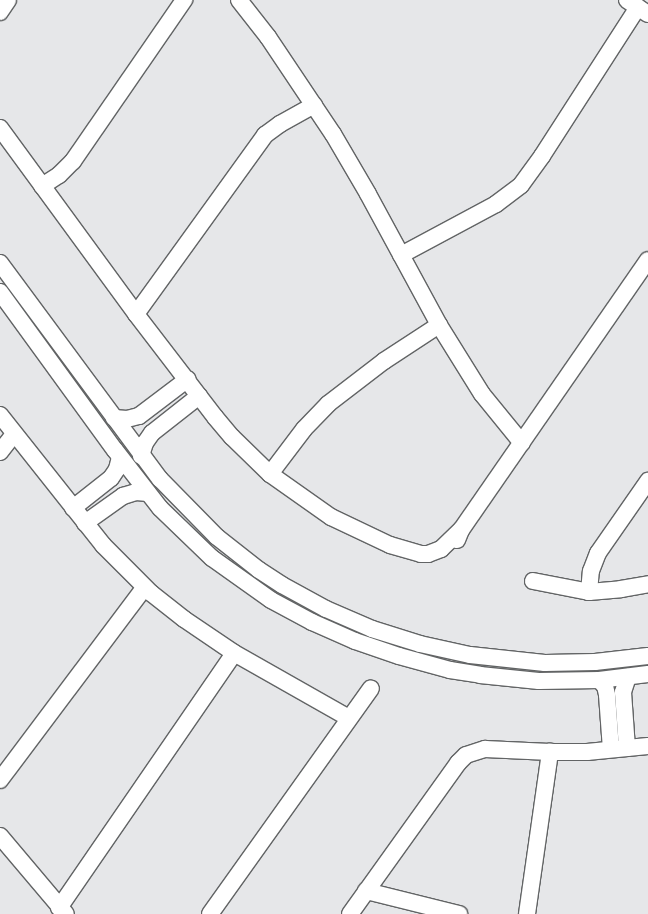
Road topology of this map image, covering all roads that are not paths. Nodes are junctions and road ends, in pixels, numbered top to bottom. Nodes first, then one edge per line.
1 (8, 0) edge
2 (184, 0) edge
3 (239, 0) edge
4 (638, 7) edge
5 (0, 12) edge
6 (314, 105) junction
7 (0, 128) edge
8 (42, 186) junction
9 (400, 255) junction
10 (648, 260) edge
11 (0, 263) edge
12 (0, 292) edge
13 (136, 314) junction
14 (438, 325) junction
15 (188, 379) junction
16 (199, 396) junction
17 (164, 397) junction
18 (177, 414) junction
19 (0, 415) edge
20 (114, 418) junction
21 (14, 434) junction
22 (522, 443) junction
23 (0, 452) edge
24 (141, 456) junction
25 (120, 457) junction
26 (270, 474) junction
27 (648, 481) edge
28 (148, 493) junction
29 (73, 508) junction
30 (85, 523) junction
31 (533, 581) dead end
32 (648, 584) edge
33 (144, 588) junction
34 (589, 592) junction
35 (234, 653) junction
36 (648, 656) edge
37 (648, 674) edge
38 (628, 677) junction
39 (599, 680) junction
40 (371, 688) dead end
41 (349, 718) junction
42 (648, 746) edge
43 (627, 748) junction
44 (611, 750) junction
45 (550, 752) junction
46 (0, 780) edge
47 (0, 836) edge
48 (366, 891) junction
49 (63, 911) edge
50 (210, 914) edge
51 (350, 914) edge
52 (460, 914) edge
53 (527, 914) edge

1 - 5 street
2 - 8 street
3 - 6 street
4 - 9 street
6 - 9 street
6 - 13 street
7 - 8 street
8 - 13 street
9 - 14 street
10 - 22 street
11 - 20 street
12 - 25 street
13 - 15 street
14 - 22 street
14 - 26 street
15 - 16 street
15 - 17 street
16 - 18 street
16 - 26 street
17 - 18 street
17 - 20 street
18 - 24 street
19 - 21 street
20 - 24 street
21 - 23 street
21 - 29 street
22 - 26 street
24 - 36 street
25 - 28 street
25 - 29 street
27 - 34 street
28 - 30 street
28 - 39 street
29 - 30 street
30 - 33 street
31 - 34 street
32 - 34 street
33 - 35 street
33 - 46 street
35 - 41 street
35 - 49 street
37 - 38 street
38 - 39 street
38 - 43 street
39 - 44 street
40 - 41 street
41 - 50 street
42 - 43 street
43 - 44 street
44 - 45 street
45 - 48 street
45 - 53 street
47 - 49 street
48 - 51 street
48 - 52 street

